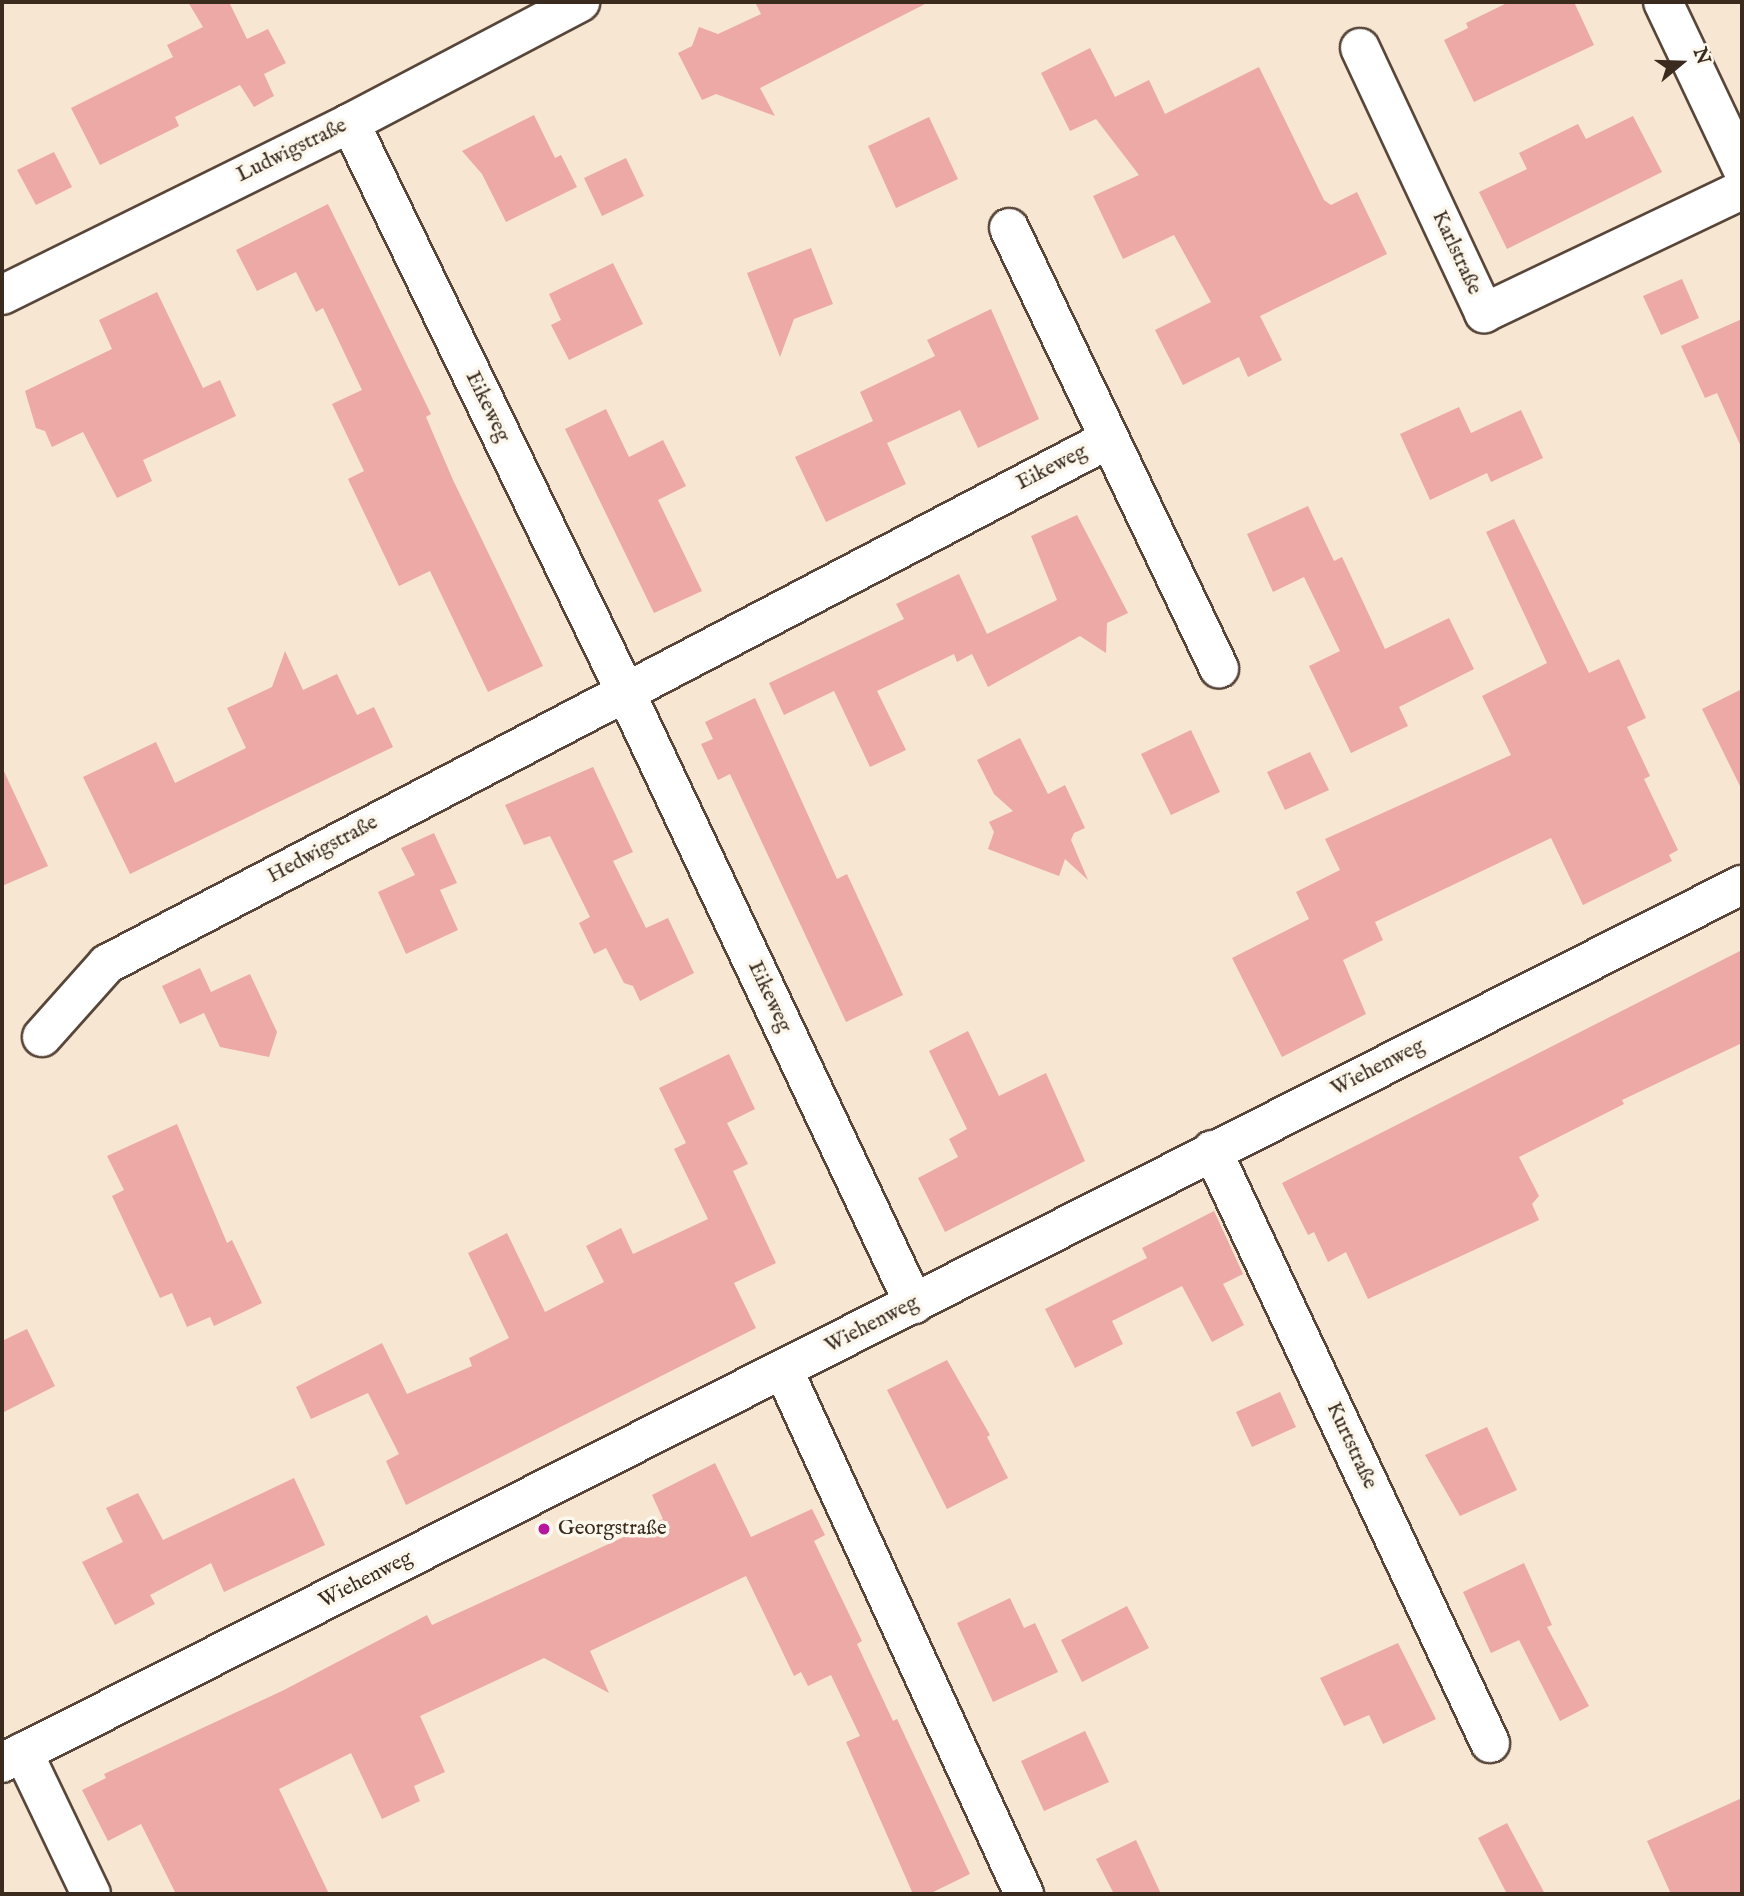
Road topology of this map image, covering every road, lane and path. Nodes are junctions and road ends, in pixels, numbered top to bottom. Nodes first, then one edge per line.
1 (580, 2) edge
2 (1663, 2) edge
3 (1360, 48) dead end
4 (350, 123) junction
5 (1742, 168) edge
6 (1742, 190) edge
7 (1009, 228) dead end
8 (2, 295) edge
9 (1107, 440) junction
10 (1219, 668) dead end
11 (625, 691) junction
12 (1742, 885) edge
13 (42, 1037) dead end
14 (1212, 1150) junction
15 (914, 1304) junction
16 (783, 1369) junction
17 (1490, 1743) dead end
18 (13, 1758) edge
19 (91, 1894) edge
20 (1024, 1894) edge

1 - 4 street, Ludwigstraße
2 - 5 street
3 - 6 street, Karlstraße
4 - 8 street, Ludwigstraße
4 - 11 street, Eikeweg
7 - 9 street, Eikeweg
9 - 10 street, Eikeweg
9 - 11 street, Eikeweg
11 - 13 street, Hedwigstraße
11 - 15 street, Eikeweg
12 - 14 street, Wiehenweg
14 - 15 street, Wiehenweg
14 - 17 street, Kurtstraße
15 - 16 street, Wiehenweg
16 - 18 street, Wiehenweg
16 - 20 street
18 - 19 street

